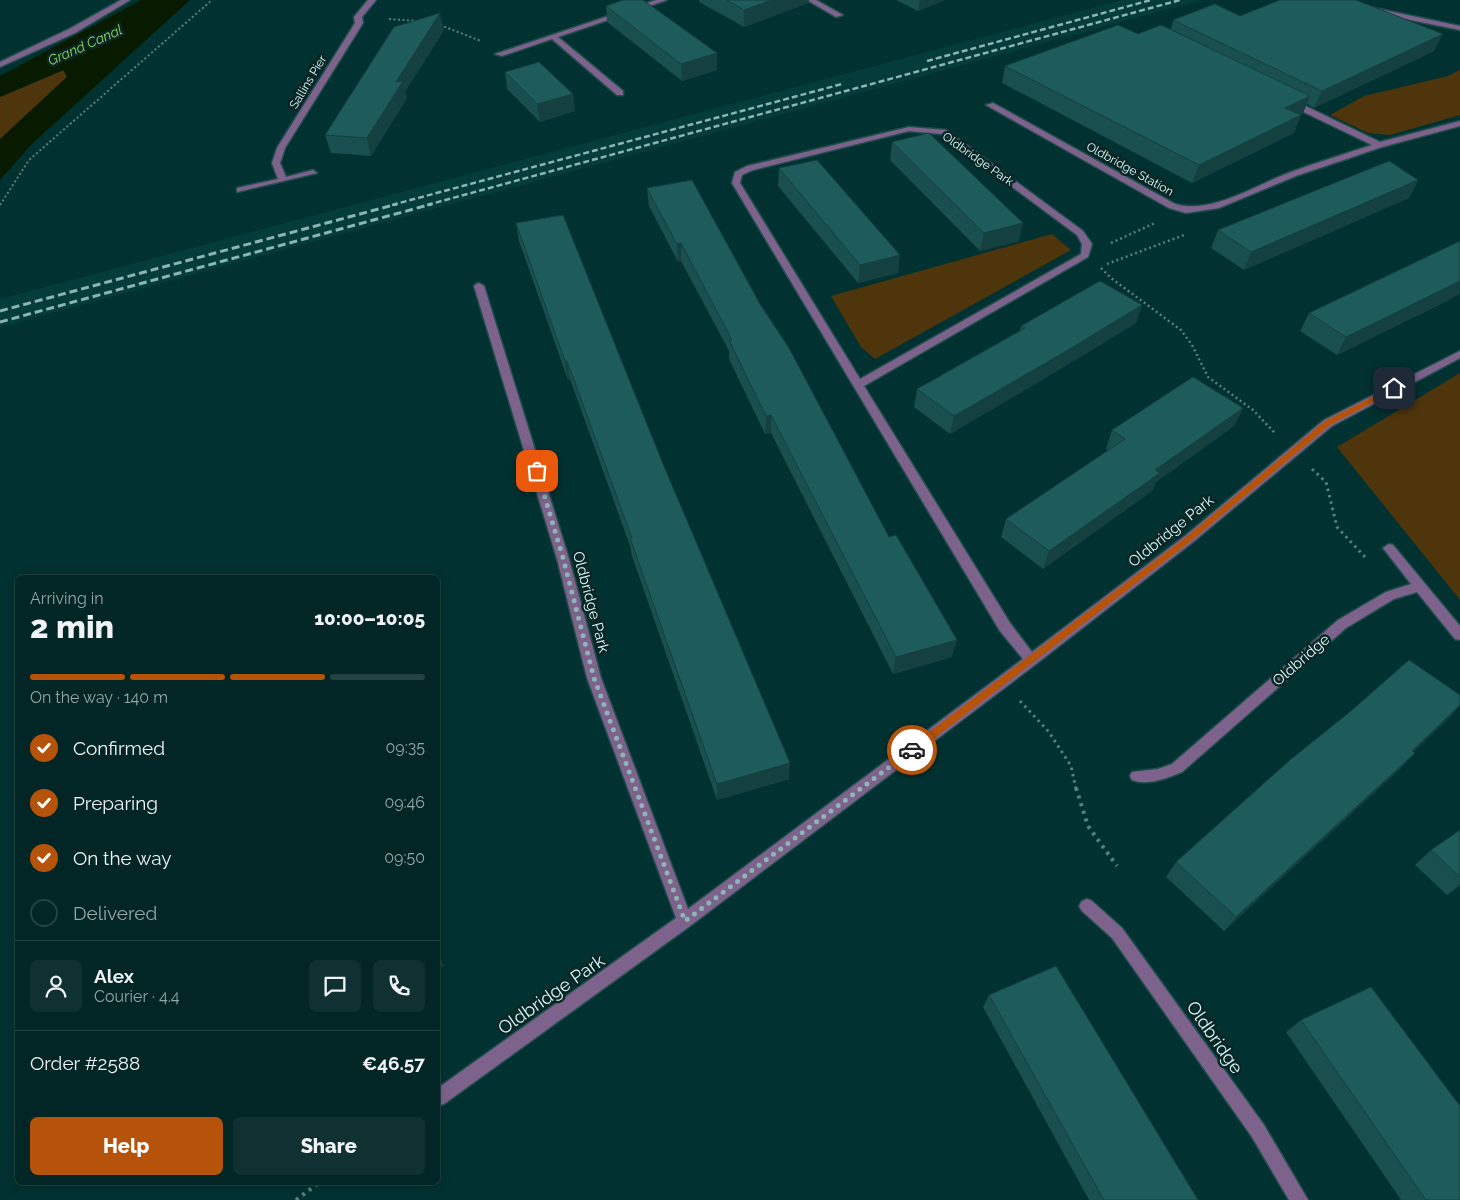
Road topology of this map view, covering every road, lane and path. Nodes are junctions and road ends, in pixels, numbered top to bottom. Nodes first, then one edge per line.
1 (126, 0) edge
2 (212, 0) edge
3 (372, 0) edge
4 (663, 0) edge
5 (811, 0) edge
6 (1366, 9) edge
7 (839, 15) dead end
8 (358, 17) junction
9 (419, 22) edge
10 (437, 24) edge
11 (1460, 28) edge
12 (554, 37) junction
13 (499, 54) joint
14 (0, 65) edge
15 (620, 93) dead end
16 (1281, 98) edge
17 (990, 104) dead end
18 (1460, 123) edge
19 (1379, 146) junction
20 (313, 172) dead end
21 (284, 180) junction
22 (240, 190) dead end
23 (0, 205) edge
24 (1186, 210) junction
25 (1184, 235) dead end
26 (1083, 255) junction
27 (1100, 267) junction
28 (479, 286) dead end
29 (1460, 354) edge
30 (859, 384) junction
31 (1293, 452) junction
32 (1389, 548) dead end
33 (1420, 586) junction
34 (1398, 593) junction
35 (1460, 635) edge
36 (1031, 660) junction
37 (1002, 682) junction
38 (1137, 776) dead end
39 (1117, 866) dead end
40 (1087, 906) dead end
41 (685, 921) junction
42 (440, 1097) edge
43 (316, 1185) edge
44 (296, 1200) edge
45 (1300, 1200) edge

1 - 14 street
2 - 23 path
3 - 8 street, Sallins Pier
4 - 12 street
5 - 7 street
6 - 11 street
8 - 9 path
8 - 21 street, Sallins Pier
10 - 13 path
12 - 13 street
12 - 15 street
16 - 19 street
17 - 24 street, Oldbridge Station
18 - 19 street, Oldbridge Station
19 - 24 street, Oldbridge Station
20 - 21 street
21 - 22 street
24 - 26 path
25 - 27 path
26 - 27 path
26 - 30 street
26 - 30 street, Oldbridge Park
27 - 31 path
28 - 41 street, Oldbridge Park
29 - 31 street, Oldbridge Park
30 - 36 street, Oldbridge Park
31 - 34 path
31 - 36 street, Oldbridge Park
32 - 33 street
33 - 34 street, Oldbridge
33 - 35 street
34 - 38 street, Oldbridge
36 - 37 street, Oldbridge Park
37 - 39 path
37 - 41 street, Oldbridge Park
40 - 45 street, Oldbridge
41 - 42 street, Oldbridge Park
43 - 44 path

